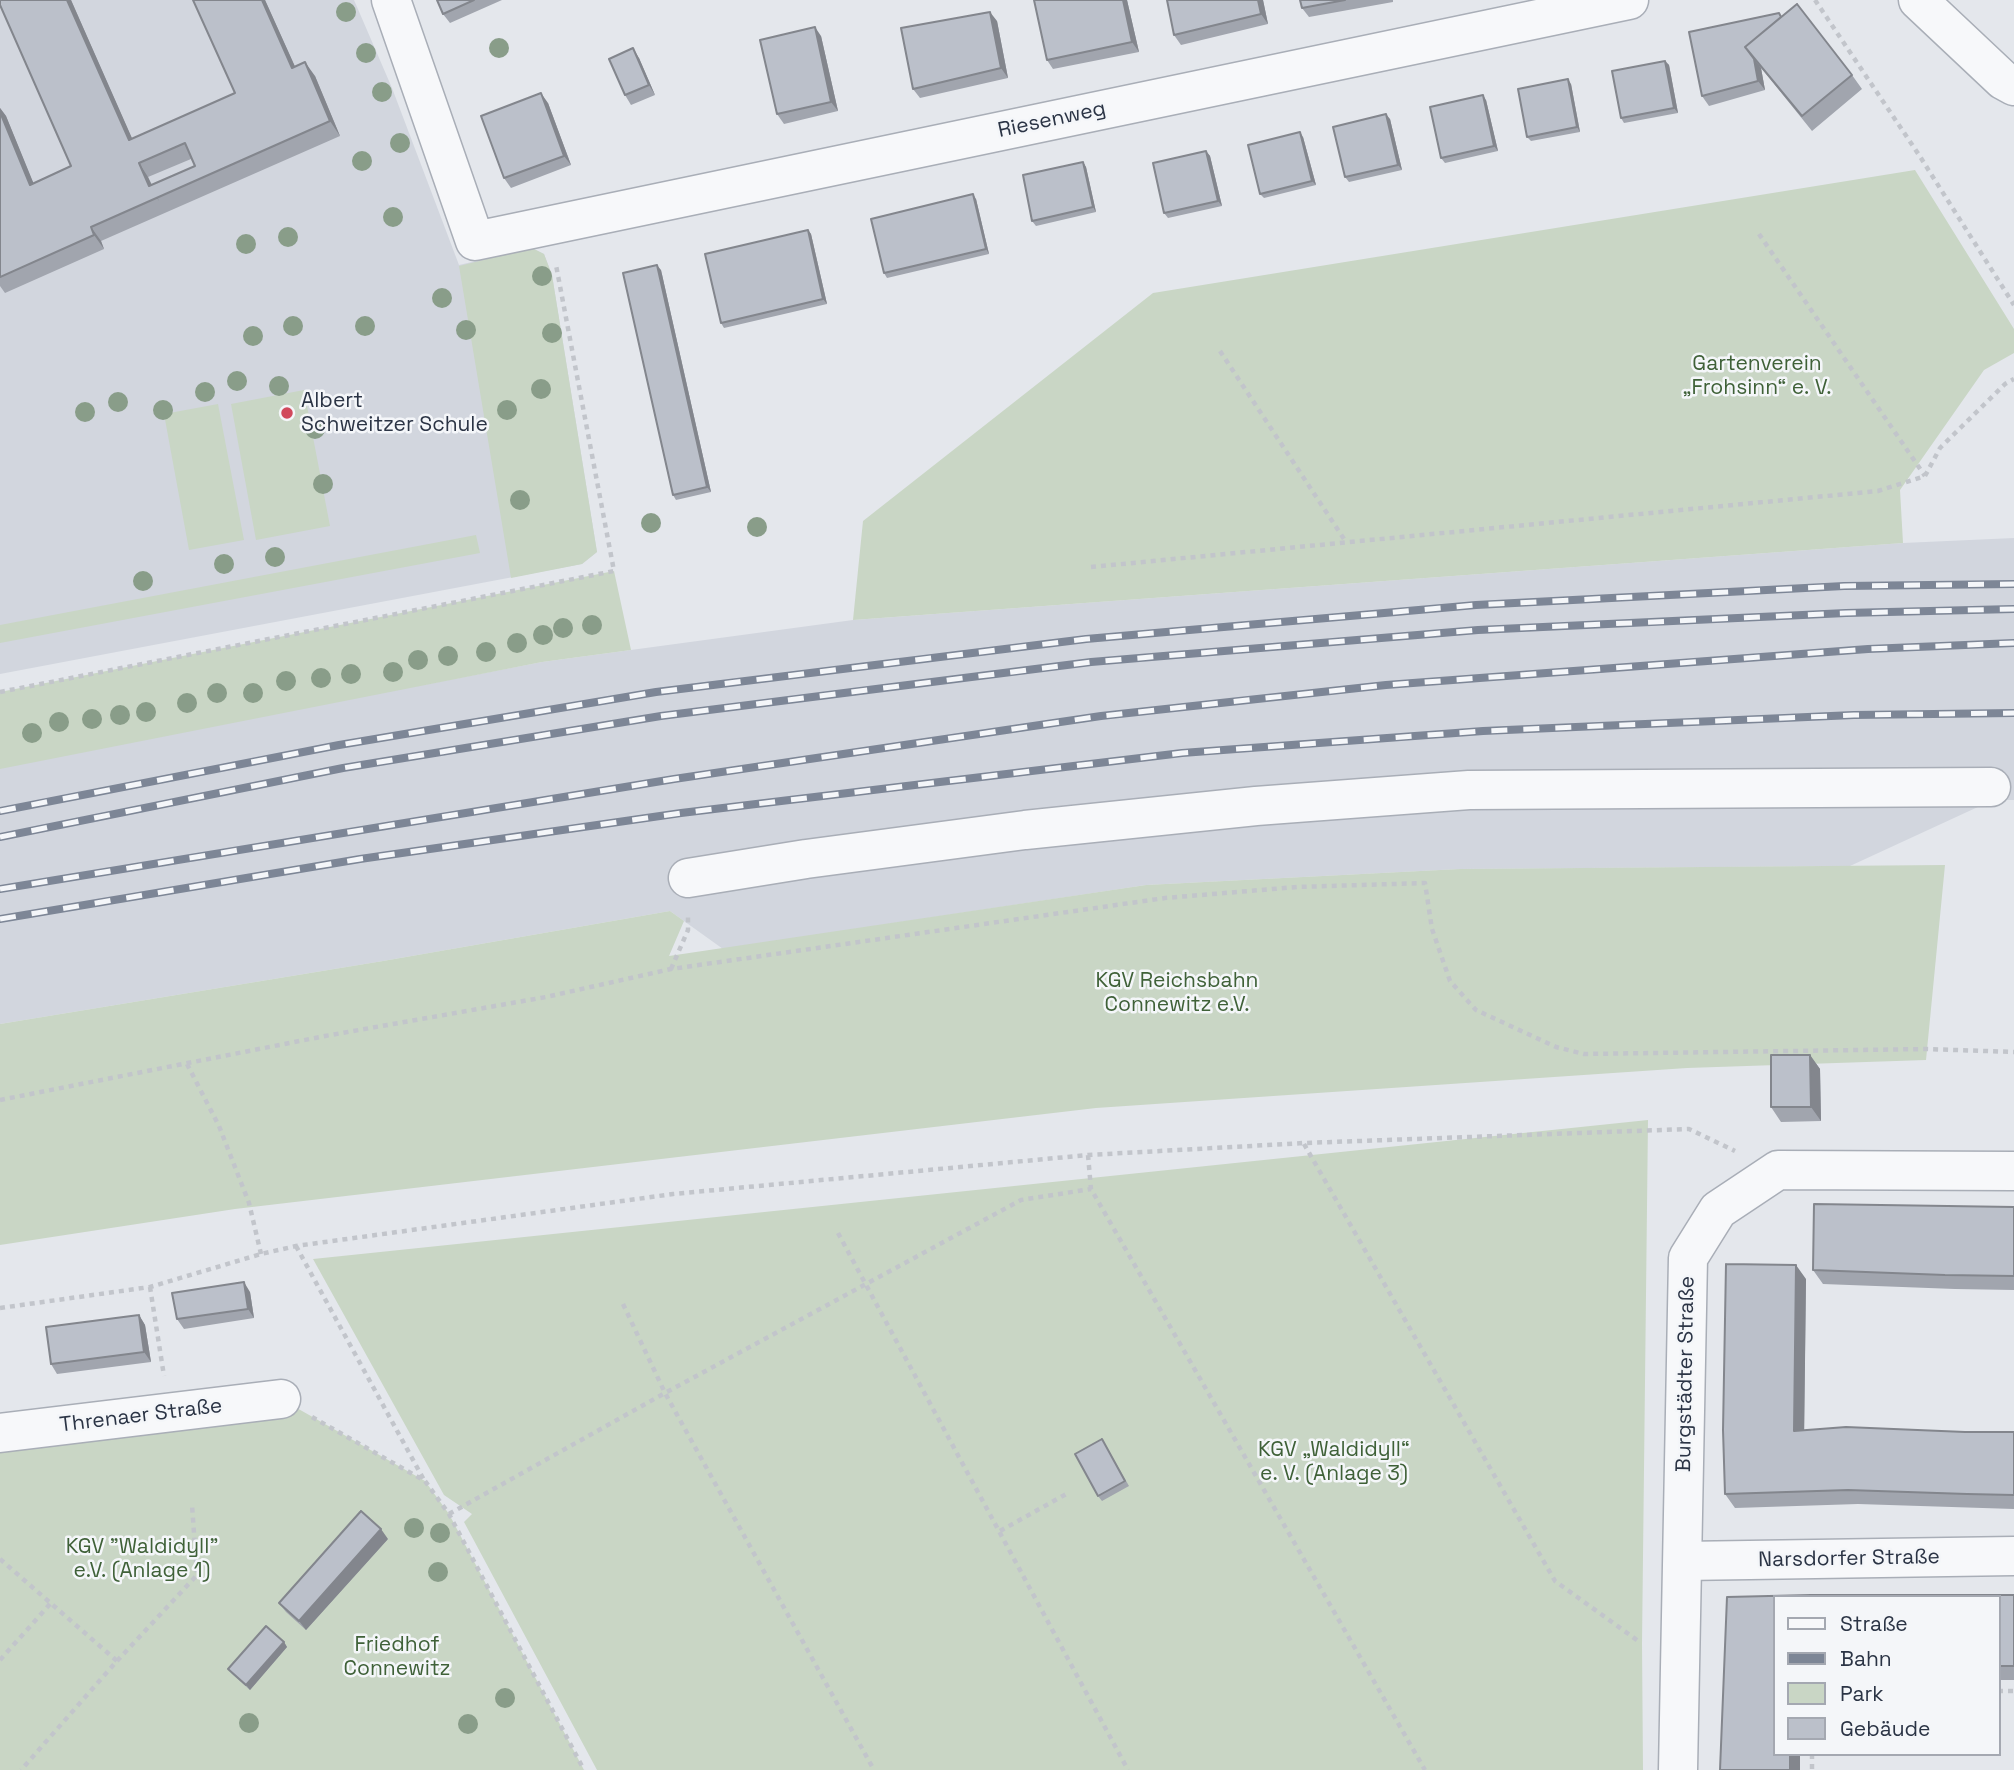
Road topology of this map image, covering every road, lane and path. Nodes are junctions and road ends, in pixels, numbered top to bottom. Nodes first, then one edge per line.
1 (391, 0) edge
2 (1629, 0) edge
3 (1815, 0) edge
4 (1918, 0) edge
5 (2009, 83) edge
6 (549, 226) junction
7 (1759, 234) dead end
8 (2014, 305) edge
9 (1220, 351) dead end
10 (2014, 379) edge
11 (1925, 476) junction
12 (1346, 542) junction
13 (1091, 568) dead end
14 (0, 692) edge
15 (1991, 787) dead end
16 (688, 878) joint
17 (671, 969) junction
18 (2014, 1052) edge
19 (187, 1064) junction
20 (0, 1100) edge
21 (1304, 1143) junction
22 (1088, 1155) junction
23 (1777, 1170) junction
24 (2014, 1171) edge
25 (1091, 1189) junction
26 (838, 1233) dead end
27 (296, 1247) junction
28 (261, 1254) junction
29 (867, 1285) junction
30 (150, 1287) junction
31 (623, 1304) dead end
32 (0, 1308) edge
33 (665, 1393) junction
34 (281, 1399) joint
35 (170, 1412) junction
36 (0, 1433) edge
37 (425, 1481) junction
38 (1068, 1493) dead end
39 (192, 1505) dead end
40 (449, 1514) junction
41 (1000, 1531) junction
42 (2014, 1556) edge
43 (0, 1559) edge
44 (1683, 1561) junction
45 (51, 1604) junction
46 (1681, 1647) junction
47 (0, 1660) edge
48 (117, 1661) junction
49 (21, 1770) edge
50 (584, 1770) edge
51 (874, 1770) edge
52 (1128, 1770) edge
53 (1425, 1770) edge
54 (1678, 1770) edge

1 - 6 street, Riesenweg
2 - 6 street, Riesenweg
3 - 8 path
4 - 5 street
6 - 14 path
7 - 11 path
9 - 12 path
10 - 11 path
11 - 12 path
12 - 13 path
15 - 16 street
16 - 17 path
17 - 18 path
17 - 19 path
19 - 20 path
19 - 28 path
21 - 22 path
21 - 23 path
21 - 46 path
22 - 25 path
22 - 27 path
23 - 24 street
23 - 44 street, Burgstädter Straße
25 - 29 path
25 - 53 path
26 - 29 path
27 - 28 path
27 - 37 path
28 - 30 path
29 - 33 path
29 - 41 path
30 - 32 path
30 - 35 path
31 - 33 path
33 - 40 path
33 - 51 path
34 - 35 street, Threnaer Straße
34 - 37 path
35 - 36 street, Threnaer Straße
37 - 40 path
38 - 41 path
39 - 48 path
40 - 50 path
41 - 52 path
42 - 44 street, Narsdorfer Straße
43 - 45 path
44 - 46 street, Burgstädter Straße
45 - 47 path
45 - 48 path
46 - 54 street, Burgstädter Straße
48 - 49 path

